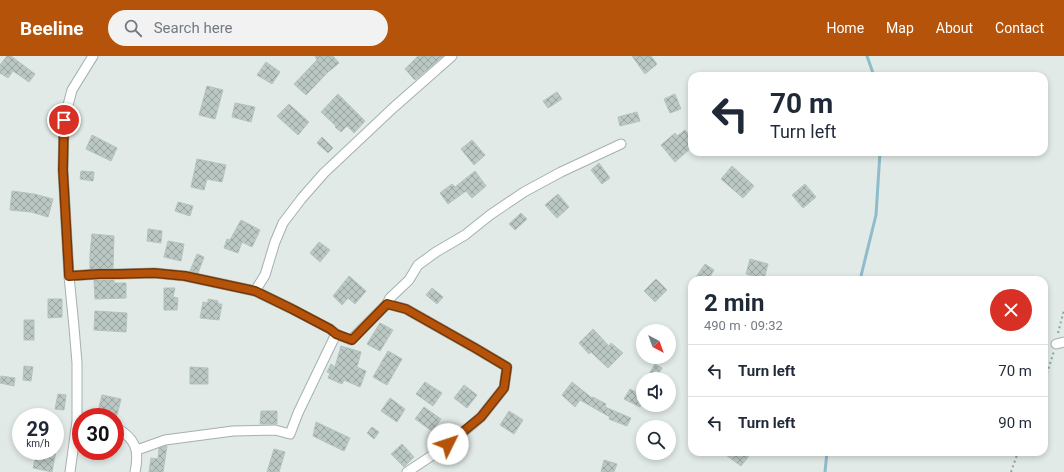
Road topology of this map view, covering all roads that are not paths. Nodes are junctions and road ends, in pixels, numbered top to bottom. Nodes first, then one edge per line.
1 (93, 56) edge
2 (452, 56) edge
3 (621, 144) dead end
4 (69, 276) junction
5 (255, 291) junction
6 (387, 304) junction
7 (336, 334) junction
8 (79, 408) edge
9 (124, 432) edge
10 (137, 450) junction
11 (72, 460) edge
12 (70, 472) edge
13 (135, 472) edge
14 (407, 472) edge

1 - 4 street
2 - 5 street
3 - 6 street
4 - 5 street
4 - 8 street
5 - 7 street
6 - 7 street
6 - 14 street
7 - 10 street
9 - 10 street
10 - 13 street
11 - 12 street

